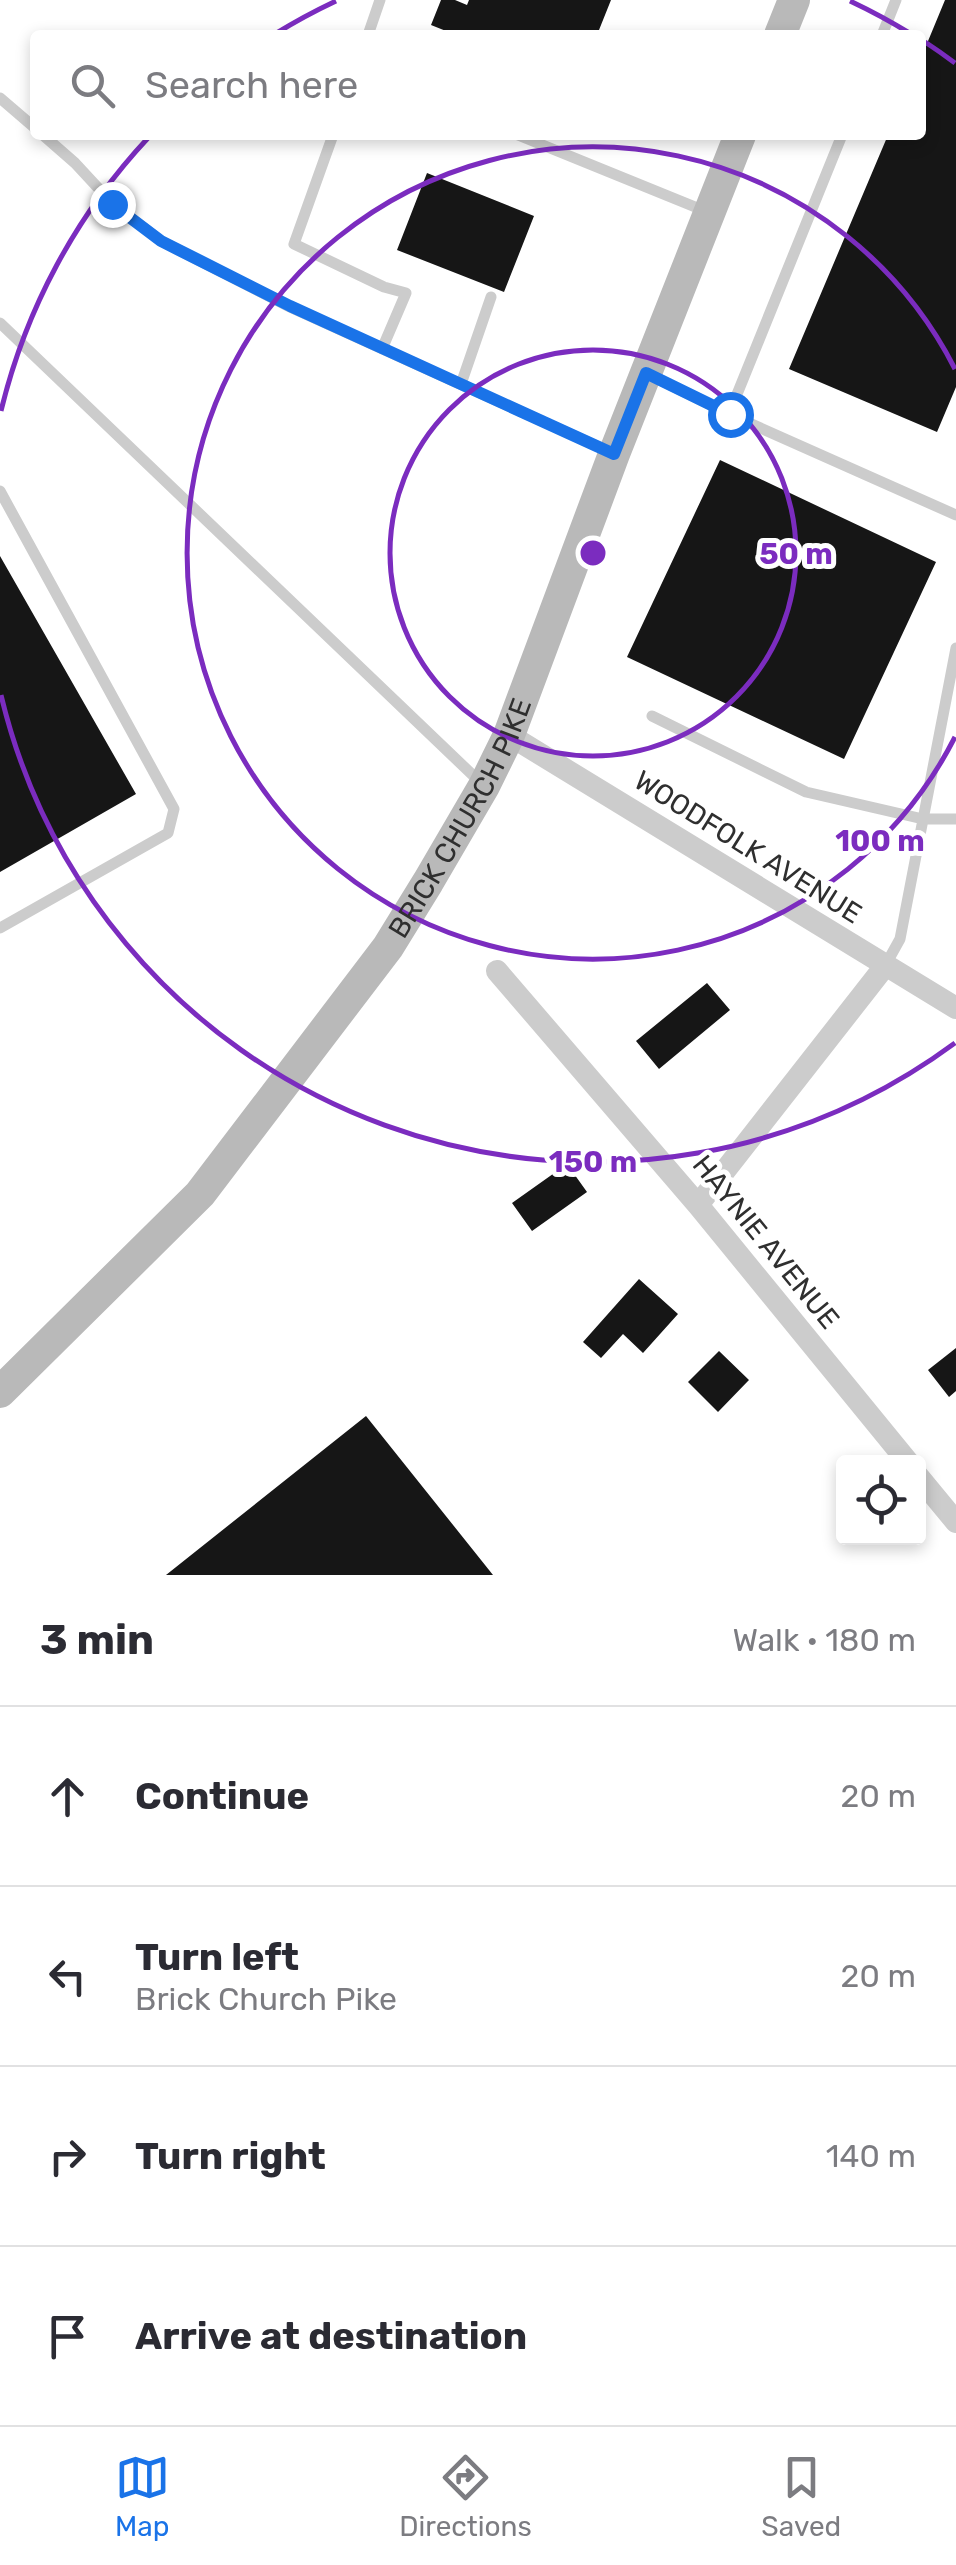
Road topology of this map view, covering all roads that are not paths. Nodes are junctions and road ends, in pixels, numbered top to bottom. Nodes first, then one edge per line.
1 (380, 0) edge
2 (794, 0) edge
3 (896, 0) edge
4 (370, 30) edge
5 (782, 30) edge
6 (884, 30) edge
7 (0, 98) edge
8 (30, 124) edge
9 (49, 140) edge
10 (331, 140) edge
11 (530, 140) edge
12 (738, 140) edge
13 (840, 140) edge
14 (709, 213) junction
15 (491, 296) dead end
16 (0, 323) edge
17 (382, 349) junction
18 (646, 373) junction
19 (461, 384) junction
20 (730, 414) junction
21 (614, 454) junction
22 (0, 491) edge
23 (956, 515) edge
24 (956, 648) edge
25 (652, 716) dead end
26 (509, 735) junction
27 (484, 786) junction
28 (923, 819) junction
29 (956, 819) edge
30 (0, 928) edge
31 (885, 966) junction
32 (498, 972) dead end
33 (956, 1008) edge
34 (698, 1205) junction
35 (0, 1392) edge
36 (902, 1455) edge
37 (926, 1486) edge
38 (956, 1522) edge

1 - 4 lane
2 - 5 main road
3 - 6 lane
7 - 8 lane
9 - 17 lane
10 - 17 lane
11 - 14 lane
12 - 14 main road, BRICK CHURCH PIKE
13 - 20 lane
14 - 18 main road, BRICK CHURCH PIKE
15 - 19 lane
16 - 27 lane
17 - 19 lane
18 - 20 lane
18 - 21 main road, BRICK CHURCH PIKE
19 - 21 lane
20 - 23 lane
21 - 26 main road, BRICK CHURCH PIKE
22 - 30 lane
24 - 28 lane
25 - 28 lane
26 - 27 main road, BRICK CHURCH PIKE
26 - 31 street, WOODFOLK AVENUE
27 - 35 main road, BRICK CHURCH PIKE
28 - 29 lane
28 - 31 lane
31 - 33 street, WOODFOLK AVENUE
31 - 34 street
32 - 34 street, HAYNIE AVENUE
34 - 36 street, HAYNIE AVENUE
37 - 38 street

